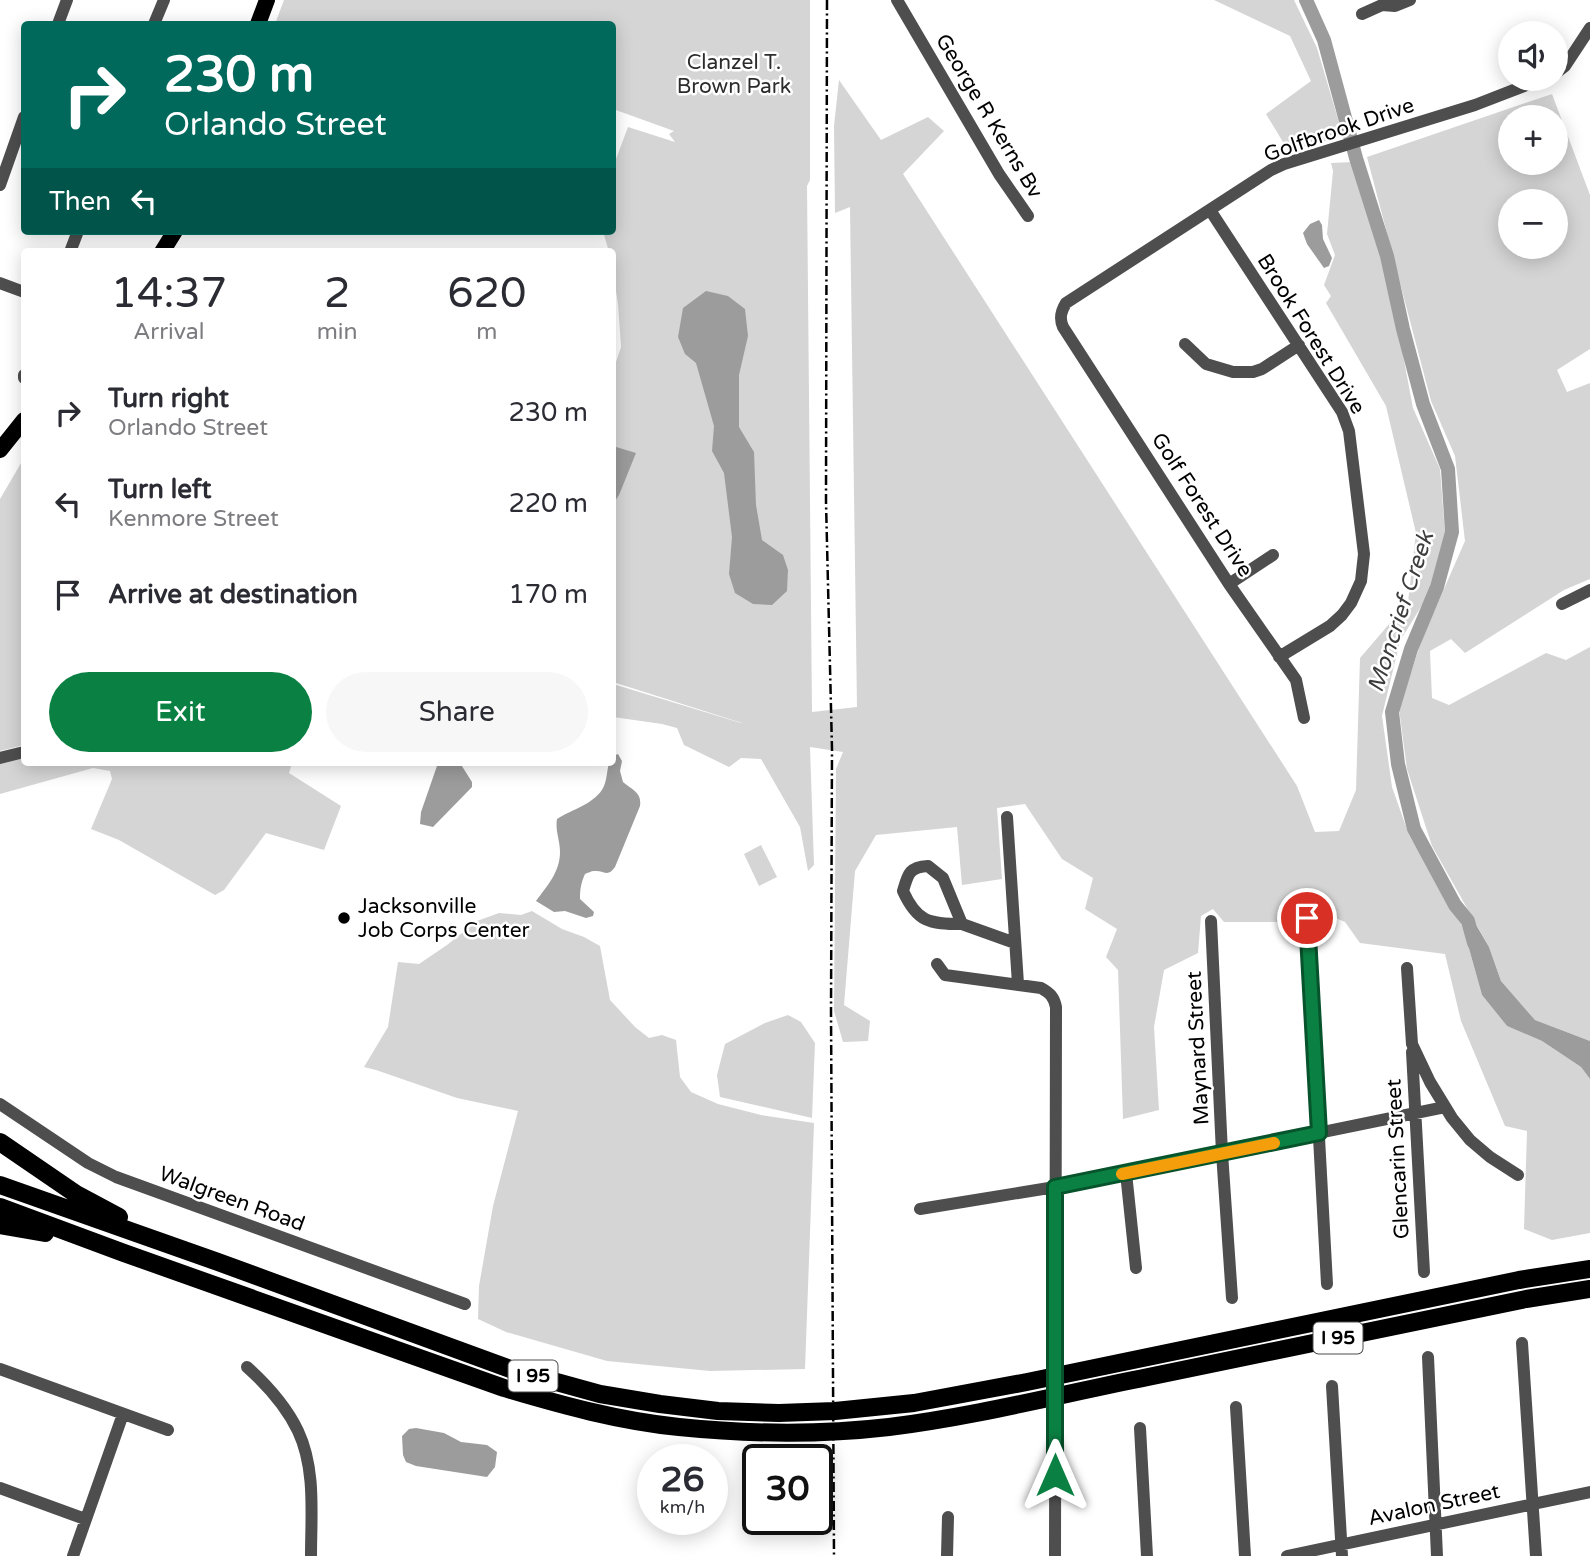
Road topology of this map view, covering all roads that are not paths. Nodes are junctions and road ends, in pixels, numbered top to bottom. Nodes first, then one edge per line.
1 (67, 0) edge
2 (163, 0) edge
3 (267, 0) edge
4 (897, 0) edge
5 (1410, 0) edge
6 (1362, 14) dead end
7 (59, 21) edge
8 (156, 21) edge
9 (259, 21) edge
10 (1590, 28) edge
11 (1568, 61) edge
12 (1511, 91) edge
13 (21, 126) edge
14 (0, 185) edge
15 (1210, 210) junction
16 (1028, 216) dead end
17 (0, 283) edge
18 (21, 291) edge
19 (1061, 316) joint
20 (1185, 344) dead end
21 (1299, 345) junction
22 (21, 424) edge
23 (0, 450) edge
24 (1273, 555) dead end
25 (1229, 584) junction
26 (1590, 590) edge
27 (1562, 604) dead end
28 (1279, 657) junction
29 (1304, 718) dead end
30 (21, 753) edge
31 (0, 758) edge
32 (1007, 817) dead end
33 (1307, 918) dead end
34 (1211, 921) dead end
35 (962, 924) junction
36 (1015, 943) junction
37 (937, 964) dead end
38 (1407, 968) dead end
39 (1017, 984) junction
40 (1412, 1044) junction
41 (0, 1104) edge
42 (1445, 1107) junction
43 (1415, 1114) junction
44 (1319, 1133) junction
45 (0, 1142) edge
46 (1222, 1153) junction
47 (1126, 1173) junction
48 (1518, 1175) dead end
49 (0, 1185) edge
50 (1055, 1187) junction
51 (0, 1207) edge
52 (920, 1209) dead end
53 (0, 1224) edge
54 (124, 1253) junction
55 (218, 1262) junction
56 (1136, 1268) dead end
57 (1590, 1269) edge
58 (1423, 1272) dead end
59 (1327, 1284) dead end
60 (1590, 1289) edge
61 (1232, 1298) dead end
62 (465, 1304) dead end
63 (1522, 1343) dead end
64 (1428, 1357) dead end
65 (247, 1367) dead end
66 (0, 1370) edge
67 (1332, 1386) dead end
68 (1237, 1407) dead end
69 (123, 1414) junction
70 (1140, 1428) dead end
71 (168, 1430) dead end
72 (0, 1488) edge
73 (1590, 1492) edge
74 (1534, 1504) junction
75 (948, 1517) dead end
76 (85, 1519) junction
77 (1436, 1524) junction
78 (1342, 1550) edge
79 (73, 1556) edge
80 (312, 1556) edge
81 (947, 1556) edge
82 (1055, 1556) edge
83 (1147, 1556) edge
84 (1245, 1556) edge
85 (1287, 1556) edge
86 (1437, 1556) edge
87 (1536, 1556) edge

1 - 7 street
2 - 8 street
3 - 9 main road
4 - 16 street, George R Kerns Bv
5 - 6 street
10 - 11 street
12 - 15 street, Golfbrook Drive
13 - 14 street
15 - 19 street, Golfbrook Drive
15 - 21 street, Brook Forest Drive
17 - 18 street
19 - 25 street, Golf Forest Drive
20 - 21 street
21 - 28 street, Brook Forest Drive
22 - 23 main road
24 - 25 street
25 - 28 street, Golf Forest Drive
26 - 27 street
28 - 29 street, Golf Forest Drive
30 - 31 street
32 - 36 street
33 - 44 street
34 - 46 street, Maynard Street
35 - 35 street
35 - 36 street
36 - 39 street
37 - 39 street
38 - 40 street, Glencarin Street
39 - 50 street
40 - 42 street
40 - 43 street, Glencarin Street
41 - 62 street, Walgreen Road
42 - 43 street
42 - 48 street
43 - 44 street
43 - 58 street, Glencarin Street
44 - 46 street
44 - 59 street
45 - 55 highway
46 - 47 street
46 - 61 street, Maynard Street
47 - 50 street
47 - 56 street
49 - 55 highway, I 95
50 - 52 street
50 - 82 street
51 - 54 highway, I 95
53 - 54 highway
54 - 60 highway, I 95
55 - 57 highway, I 95
63 - 74 street
64 - 77 street
65 - 80 street
66 - 69 street
67 - 78 street
68 - 84 street
69 - 71 street
69 - 76 street
70 - 83 street
72 - 76 street
73 - 74 street, Avalon Street
74 - 77 street, Avalon Street
74 - 87 street
75 - 81 street
76 - 79 street
77 - 78 street, Avalon Street
77 - 86 street
78 - 85 street, Avalon Street

